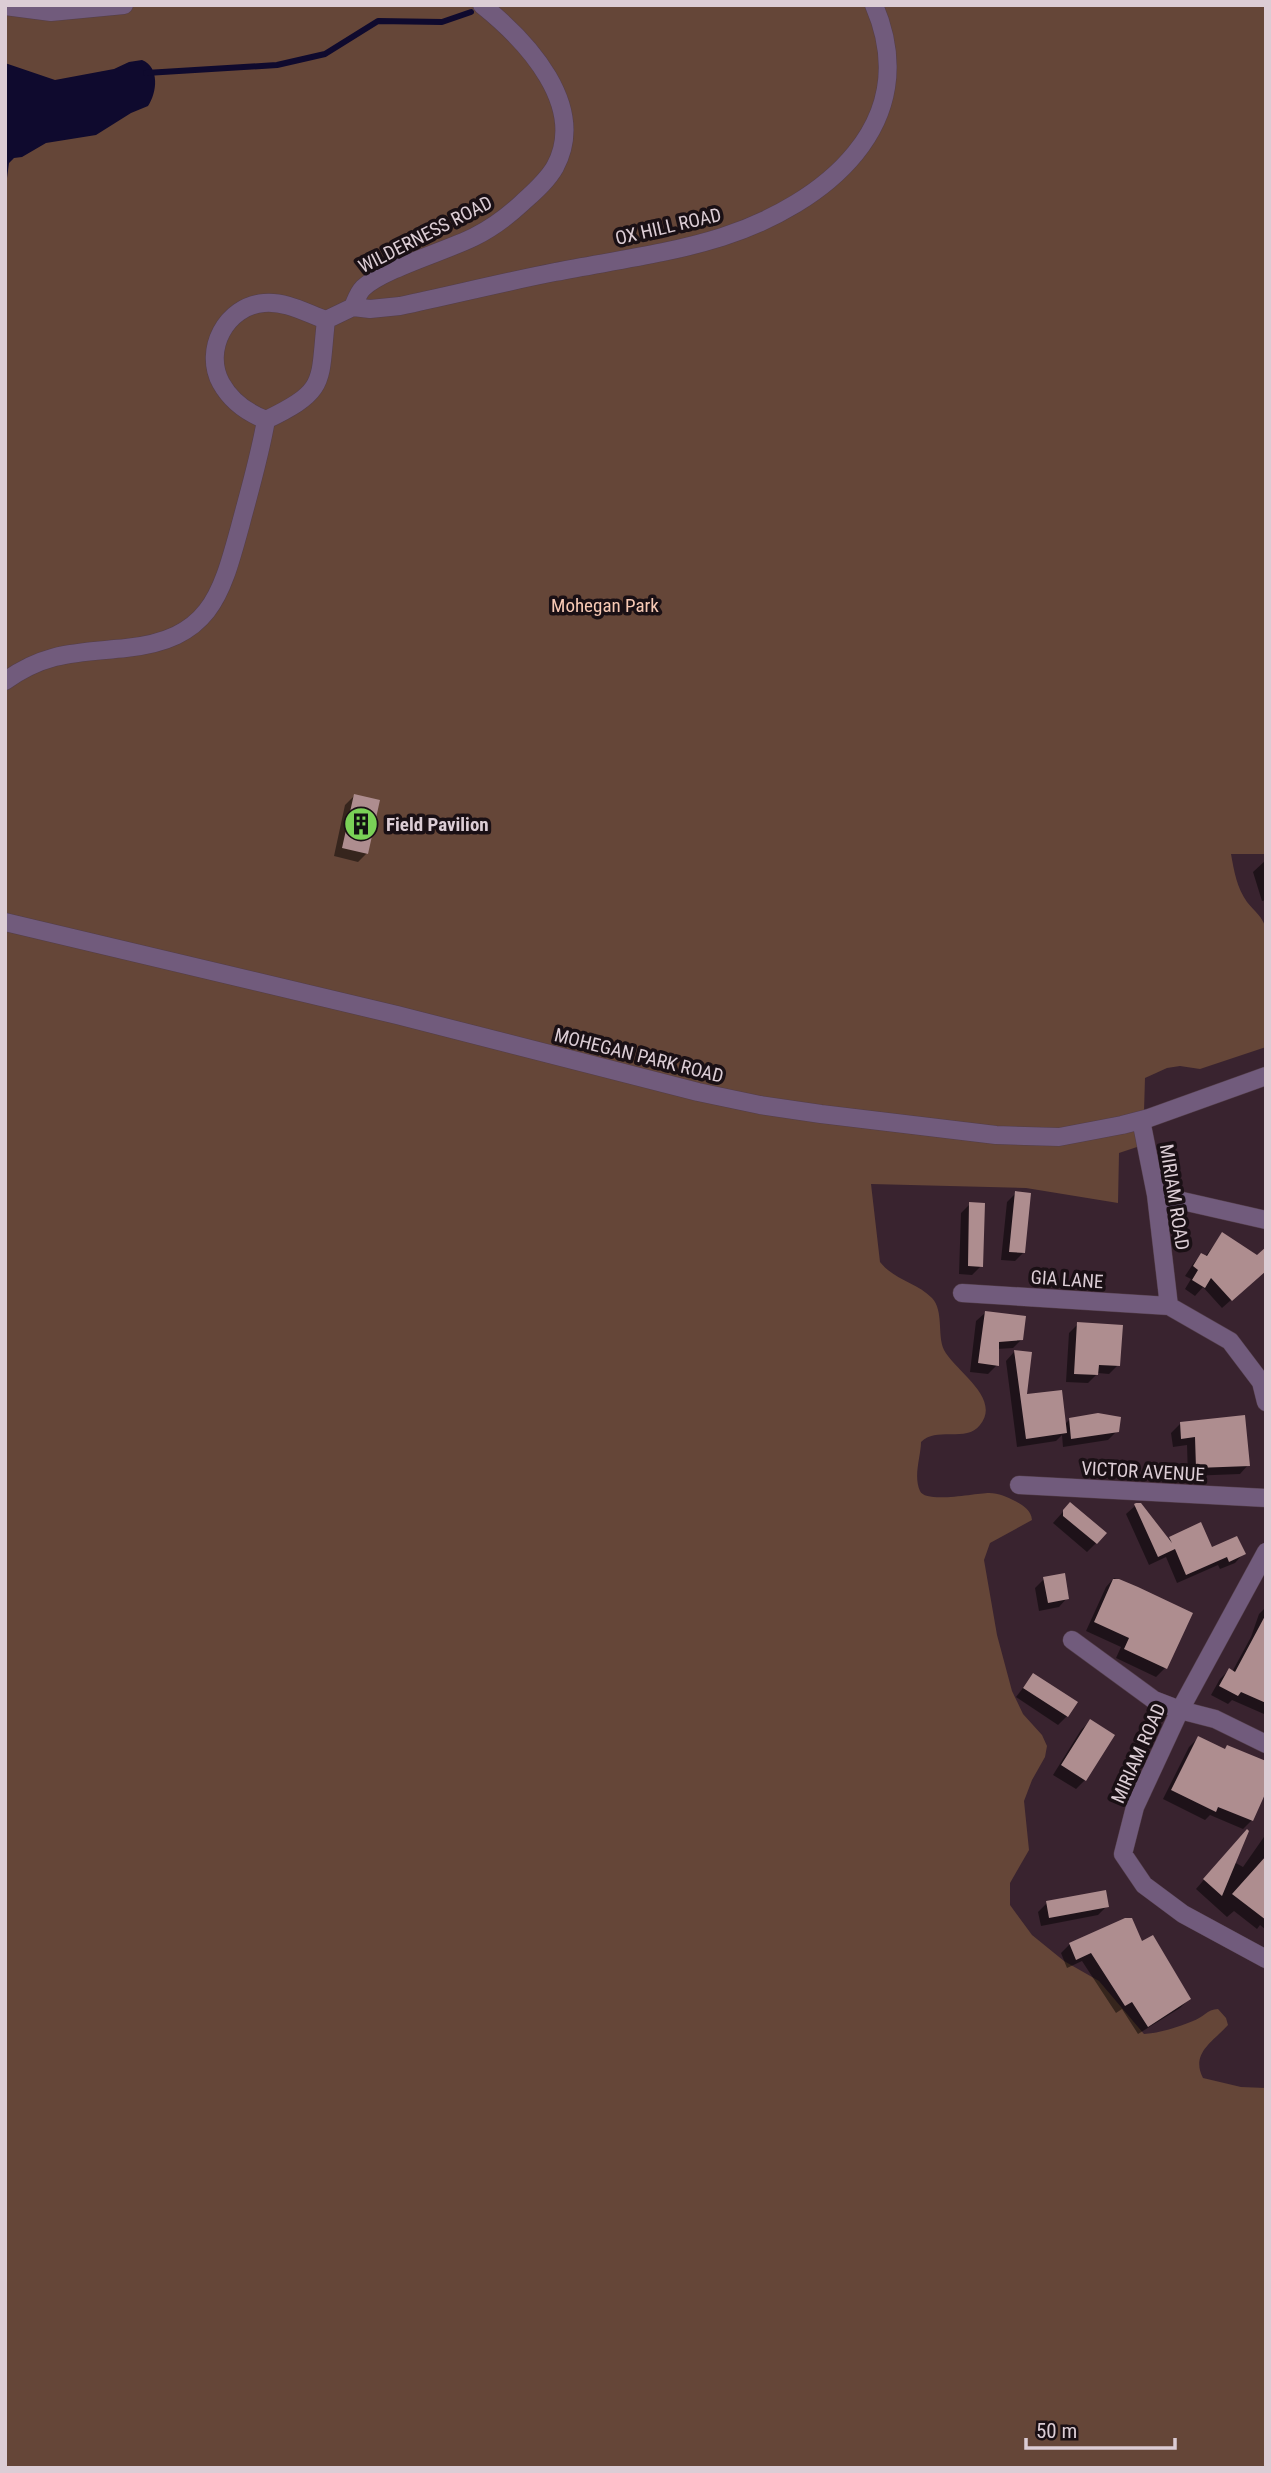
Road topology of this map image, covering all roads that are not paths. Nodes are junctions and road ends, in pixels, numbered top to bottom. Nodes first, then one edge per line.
1 (124, 5) edge
2 (482, 5) edge
3 (874, 5) edge
4 (5, 6) edge
5 (353, 307) junction
6 (326, 320) junction
7 (266, 420) junction
8 (5, 681) edge
9 (5, 922) edge
10 (1266, 1076) edge
11 (1141, 1120) junction
12 (1156, 1195) junction
13 (1266, 1220) edge
14 (962, 1293) dead end
15 (1168, 1306) junction
16 (1266, 1402) edge
17 (1019, 1485) dead end
18 (1266, 1498) edge
19 (1266, 1552) edge
20 (1072, 1640) dead end
21 (1180, 1710) junction
22 (1266, 1744) edge
23 (1266, 1959) edge

1 - 4 street
2 - 5 street, WILDERNESS ROAD
3 - 5 street, OX HILL ROAD
5 - 6 street, WILDERNESS ROAD
6 - 7 street
6 - 7 street
7 - 8 street
9 - 11 street, MOHEGAN PARK ROAD
10 - 11 street, MOHEGAN PARK ROAD
11 - 12 street, MIRIAM ROAD
12 - 13 street
12 - 15 street, MIRIAM ROAD
14 - 15 street, GIA LANE
15 - 16 street
17 - 18 street, VICTOR AVENUE
19 - 21 street, MIRIAM ROAD
20 - 21 street
21 - 22 street
21 - 23 street, MIRIAM ROAD

